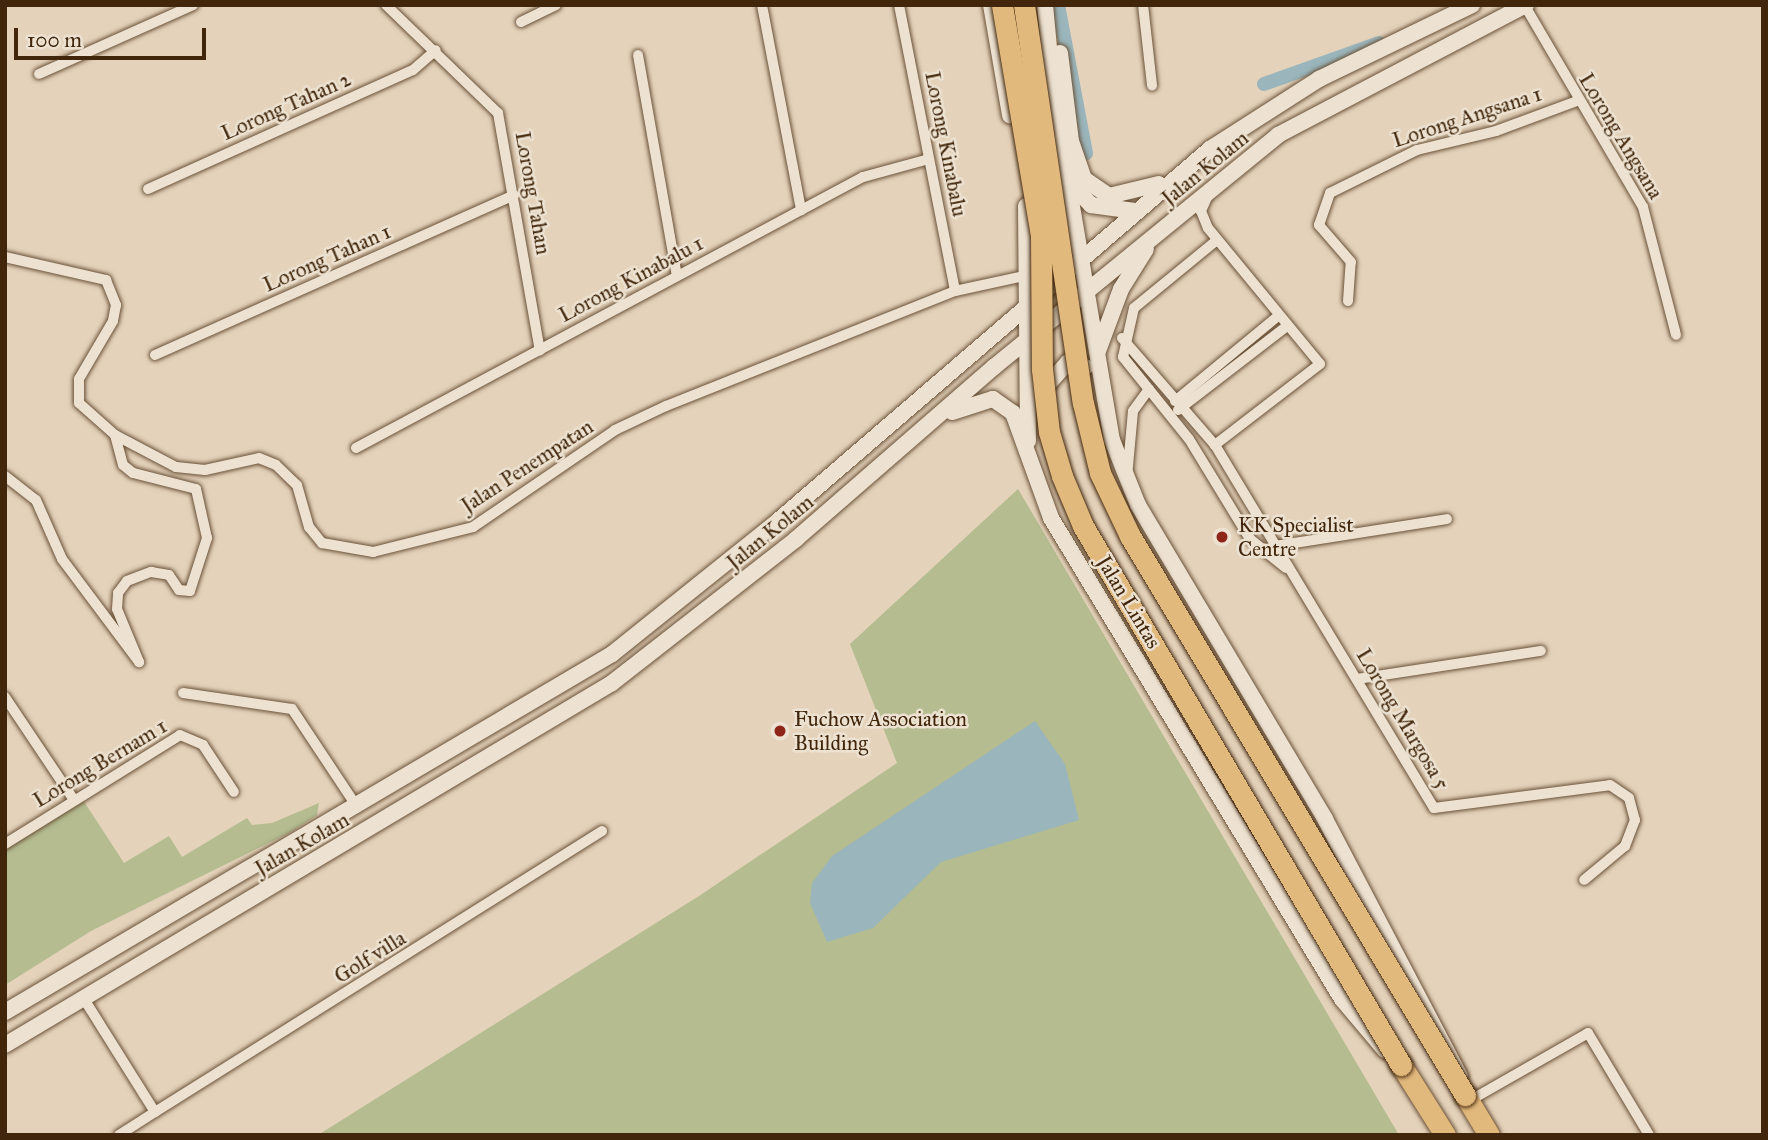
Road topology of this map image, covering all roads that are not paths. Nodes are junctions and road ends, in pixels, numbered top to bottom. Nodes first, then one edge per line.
1 (193, 5) edge
2 (386, 5) edge
3 (556, 5) edge
4 (762, 5) edge
5 (899, 5) edge
6 (991, 5) edge
7 (1002, 5) edge
8 (1024, 5) edge
9 (1045, 5) edge
10 (1052, 5) edge
11 (1143, 5) edge
12 (1472, 5) edge
13 (1526, 5) edge
14 (521, 22) dead end
15 (436, 50) junction
16 (638, 55) dead end
17 (39, 74) dead end
18 (1152, 85) dead end
19 (1577, 101) junction
20 (929, 159) junction
21 (1176, 177) junction
22 (1067, 180) junction
23 (1213, 188) junction
24 (148, 189) dead end
25 (514, 195) junction
26 (801, 210) junction
27 (1135, 211) junction
28 (1154, 237) junction
29 (1217, 240) junction
30 (5, 257) edge
31 (1080, 258) junction
32 (1029, 275) junction
33 (677, 276) junction
34 (955, 291) junction
35 (1084, 295) junction
36 (1031, 301) junction
37 (1348, 301) dead end
38 (1278, 316) junction
39 (1287, 326) junction
40 (1676, 335) dead end
41 (1030, 338) junction
42 (1122, 338) junction
43 (540, 350) junction
44 (1097, 354) junction
45 (155, 355) dead end
46 (981, 379) junction
47 (935, 384) junction
48 (1149, 389) junction
49 (1177, 398) junction
50 (1186, 409) junction
51 (1169, 411) junction
52 (1106, 413) junction
53 (1030, 416) junction
54 (923, 430) junction
55 (115, 435) junction
56 (1028, 441) junction
57 (1215, 445) junction
58 (356, 448) dead end
59 (5, 476) edge
60 (1127, 478) junction
61 (1447, 519) dead end
62 (1279, 544) junction
63 (1263, 551) junction
64 (1286, 568) junction
65 (1541, 652) dead end
66 (1357, 679) junction
67 (183, 693) dead end
68 (5, 697) edge
69 (234, 792) dead end
70 (74, 800) junction
71 (357, 807) junction
72 (602, 831) dead end
73 (5, 844) edge
74 (1584, 880) dead end
75 (143, 931) junction
76 (175, 943) junction
77 (84, 999) junction
78 (5, 1012) edge
79 (5, 1045) edge
80 (1401, 1065) junction
81 (1467, 1098) junction
82 (155, 1112) junction
83 (119, 1135) edge
84 (1445, 1135) edge
85 (1489, 1135) edge
86 (1649, 1135) edge

1 - 17 street
2 - 15 street, Lorong Tahan
3 - 14 street
4 - 26 street
5 - 20 street, Lorong Kinabalu
6 - 32 main road
7 - 80 highway, Jalan Lintas, bridge
8 - 81 highway, Jalan Lintas, bridge
9 - 22 main road
10 - 21 main road
11 - 18 street
12 - 21 main road, Jalan Kolam
13 - 19 street, Lorong Angsana
13 - 23 main road, Jalan Kolam
15 - 24 street, Lorong Tahan 2
15 - 25 street, Lorong Tahan
16 - 33 street
19 - 37 street, Lorong Angsana 1
19 - 40 street, Lorong Angsana
20 - 26 street, Lorong Kinabalu 1
20 - 34 street, Lorong Kinabalu
21 - 27 main road, Jalan Kolam
22 - 27 main road
22 - 31 main road
23 - 28 main road, Jalan Kolam
23 - 29 street
25 - 43 street, Lorong Tahan
25 - 45 street, Lorong Tahan 1
26 - 33 street, Lorong Kinabalu 1
27 - 31 main road, Jalan Kolam
28 - 35 main road, Jalan Kolam
28 - 44 main road
29 - 38 street
29 - 42 street
30 - 55 street, Jalan Penempatan
31 - 35 main road
31 - 36 main road, Jalan Kolam
32 - 34 street, Jalan Penempatan
32 - 36 main road
33 - 43 street, Lorong Kinabalu 1
34 - 55 street, Jalan Penempatan
35 - 41 main road, Jalan Kolam
35 - 44 main road
36 - 41 main road
36 - 47 main road, Jalan Kolam
38 - 39 street
38 - 49 street
39 - 50 street
39 - 57 street
41 - 46 main road, Jalan Kolam
41 - 53 main road
42 - 48 street, Lorong Margosa 5
42 - 49 street, Lorong Margosa 5
43 - 58 street, Lorong Kinabalu 1
44 - 52 main road
46 - 47 main road
46 - 54 main road, Jalan Kolam
47 - 71 main road, Jalan Kolam
48 - 51 street, Lorong Margosa 5
48 - 60 street
49 - 50 street, Lorong Margosa 5
49 - 51 street
50 - 51 street
50 - 57 street, Lorong Margosa 5
51 - 63 street, Lorong Margosa 5
52 - 53 main road
52 - 60 main road, Jalan Lintas
53 - 56 main road
54 - 56 main road
54 - 76 main road, Jalan Kolam
55 - 59 street
56 - 80 main road
57 - 62 street, Lorong Margosa 5
60 - 81 main road, Jalan Lintas
61 - 62 street
62 - 63 street
62 - 64 street, Lorong Margosa 5
63 - 64 street, Lorong Margosa 5
64 - 66 street, Lorong Margosa 5
65 - 66 street
66 - 74 street, Lorong Margosa 5
67 - 71 street
68 - 70 street
69 - 70 street, Lorong Bernam 1
70 - 73 street, Lorong Bernam 1
71 - 75 main road, Jalan Kolam
72 - 82 street, Golf villa
75 - 76 main road
75 - 78 main road, Jalan Kolam
76 - 77 main road, Jalan Kolam
77 - 79 main road, Jalan Kolam
77 - 82 street
80 - 84 highway, Jalan Lintas
81 - 85 highway, Jalan Lintas
81 - 86 street
82 - 83 street, Golf villa

